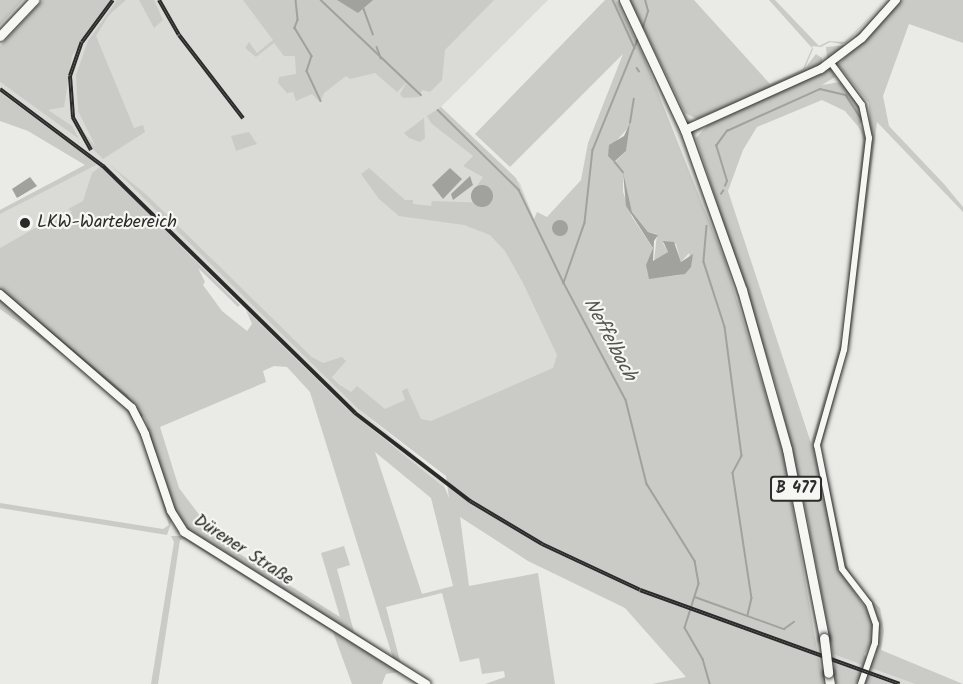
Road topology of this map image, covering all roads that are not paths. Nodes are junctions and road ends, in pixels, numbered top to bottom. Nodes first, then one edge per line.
1 (34, 0) edge
2 (624, 0) edge
3 (896, 0) edge
4 (0, 36) edge
5 (831, 63) junction
6 (685, 130) junction
7 (0, 294) edge
8 (426, 684) edge
9 (830, 684) edge
10 (861, 684) edge

1 - 4 main road
2 - 6 main road, B 477
3 - 5 street
5 - 6 street
5 - 10 street
6 - 9 main road, B 477, bridge
7 - 8 street, Dürener Straße

